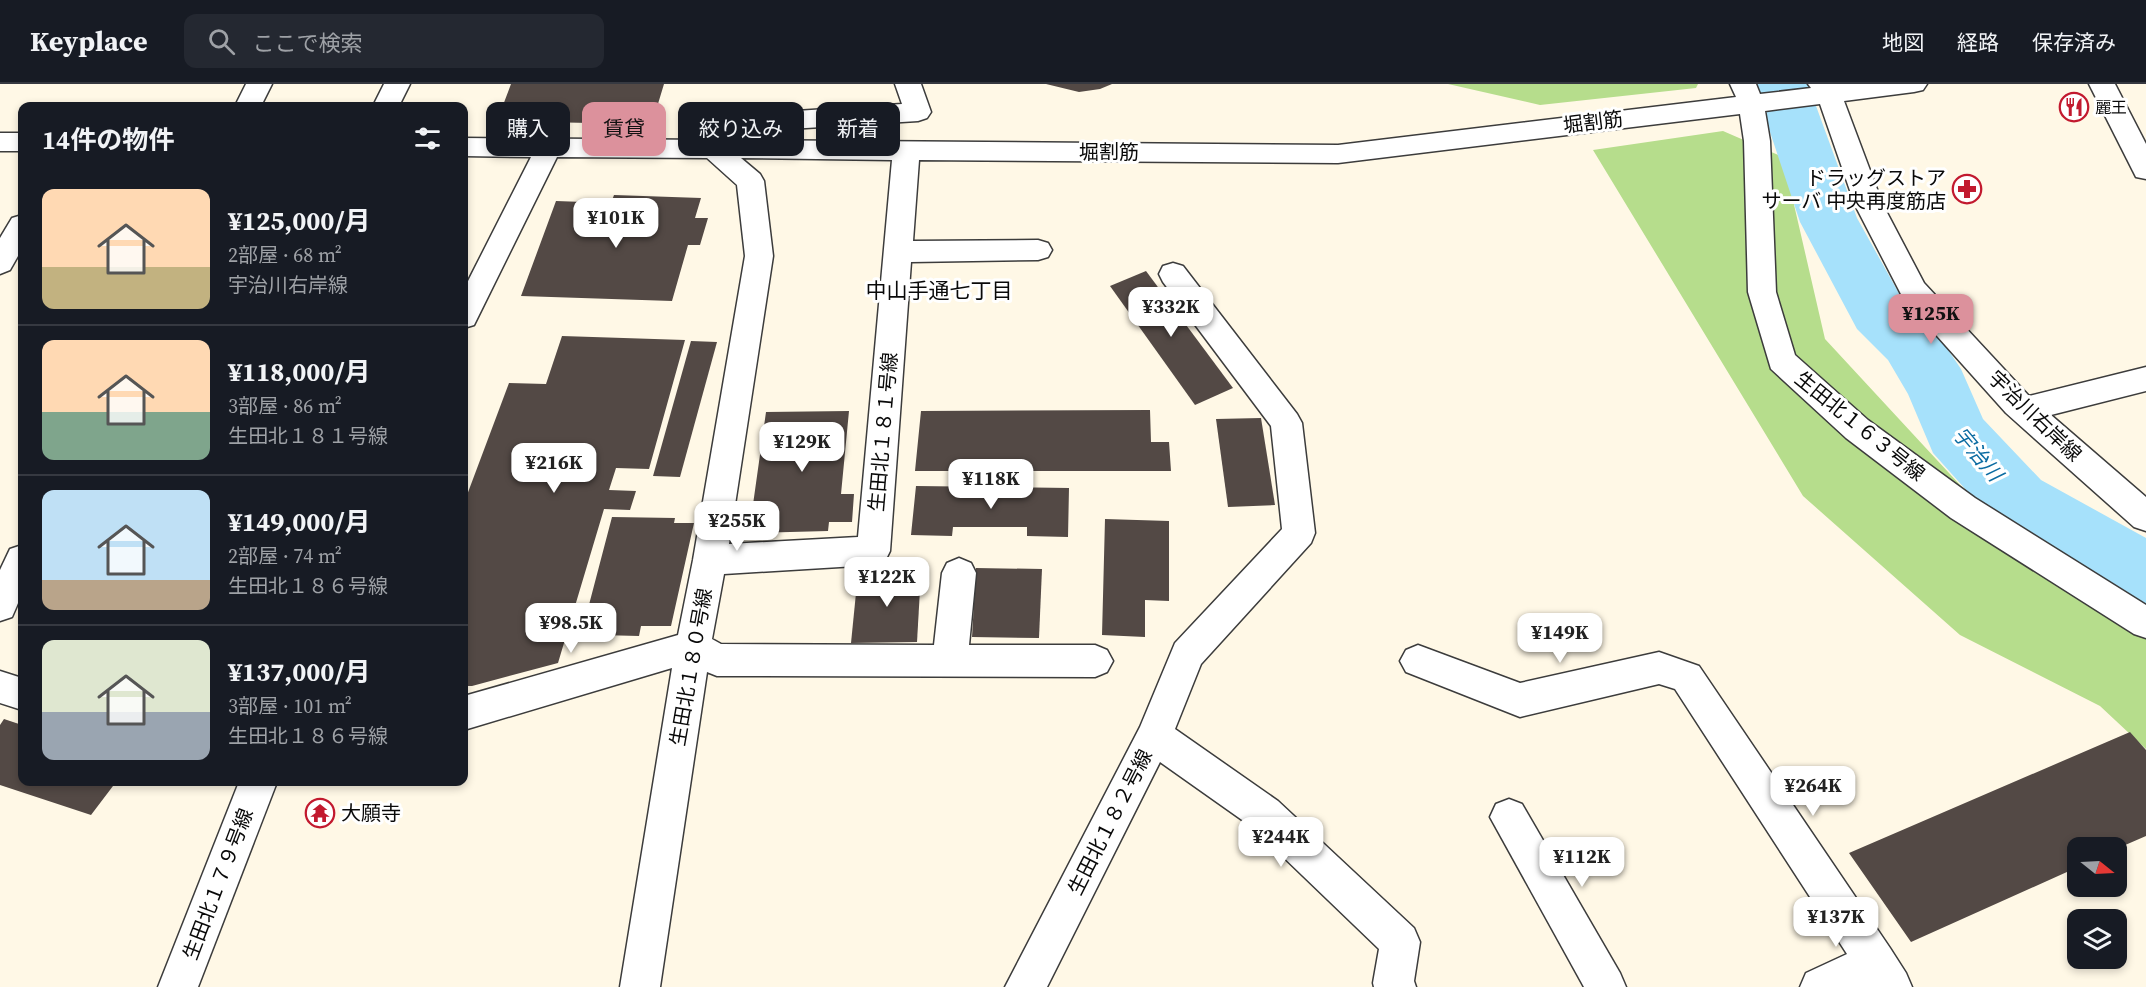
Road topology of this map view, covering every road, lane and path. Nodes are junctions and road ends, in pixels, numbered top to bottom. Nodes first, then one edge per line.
1 (259, 84) edge
2 (397, 84) edge
3 (908, 84) edge
4 (1914, 84) edge
5 (2102, 84) edge
6 (1825, 89) edge
7 (1747, 93) edge
8 (250, 102) edge
9 (388, 102) edge
10 (804, 120) edge
11 (0, 142) edge
12 (18, 142) edge
13 (468, 147) edge
14 (486, 148) edge
15 (570, 149) edge
16 (678, 150) edge
17 (804, 150) edge
18 (906, 151) junction
19 (544, 156) edge
20 (722, 156) edge
21 (2146, 170) edge
22 (18, 232) edge
23 (1038, 250) dead end
24 (898, 252) junction
25 (0, 263) edge
26 (1173, 274) dead end
27 (474, 276) edge
28 (468, 301) edge
29 (2146, 380) edge
30 (2024, 410) junction
31 (2146, 517) edge
32 (710, 560) junction
33 (12, 570) edge
34 (959, 573) dead end
35 (0, 606) edge
36 (2146, 624) edge
37 (693, 646) junction
38 (950, 660) junction
39 (1095, 661) dead end
40 (1418, 661) dead end
41 (0, 687) edge
42 (18, 693) edge
43 (468, 712) edge
44 (1154, 736) junction
45 (256, 786) edge
46 (1509, 817) dead end
47 (1884, 974) edge
48 (1392, 986) edge
49 (178, 987) edge
50 (640, 987) edge
51 (1025, 987) edge
52 (1606, 987) edge
53 (1820, 987) edge

1 - 8 street
2 - 9 street
3 - 10 street
4 - 6 street
5 - 21 street
6 - 7 street, 堀割筋
6 - 30 street, 宇治川右岸線
7 - 18 street, 堀割筋
7 - 36 street, 生田北１６３号線
11 - 12 street
13 - 14 street, 堀割筋
15 - 16 street, 堀割筋
17 - 18 street, 堀割筋
18 - 24 street, 生田北１８１号線
19 - 27 street
20 - 32 street, 生田北１８０号線
22 - 25 street
23 - 24 street
24 - 32 street, 生田北１８１号線
26 - 44 street, 生田北１８２号線
27 - 28 street
29 - 30 street
30 - 31 street, 宇治川右岸線
32 - 37 street, 生田北１８０号線
33 - 35 street
34 - 38 street
37 - 38 street
37 - 43 street
37 - 50 street, 生田北１８０号線
38 - 39 street
40 - 47 street
41 - 42 street
44 - 48 street
44 - 51 street, 生田北１８２号線
45 - 49 street, 生田北１７９号線
46 - 52 street
47 - 53 street

